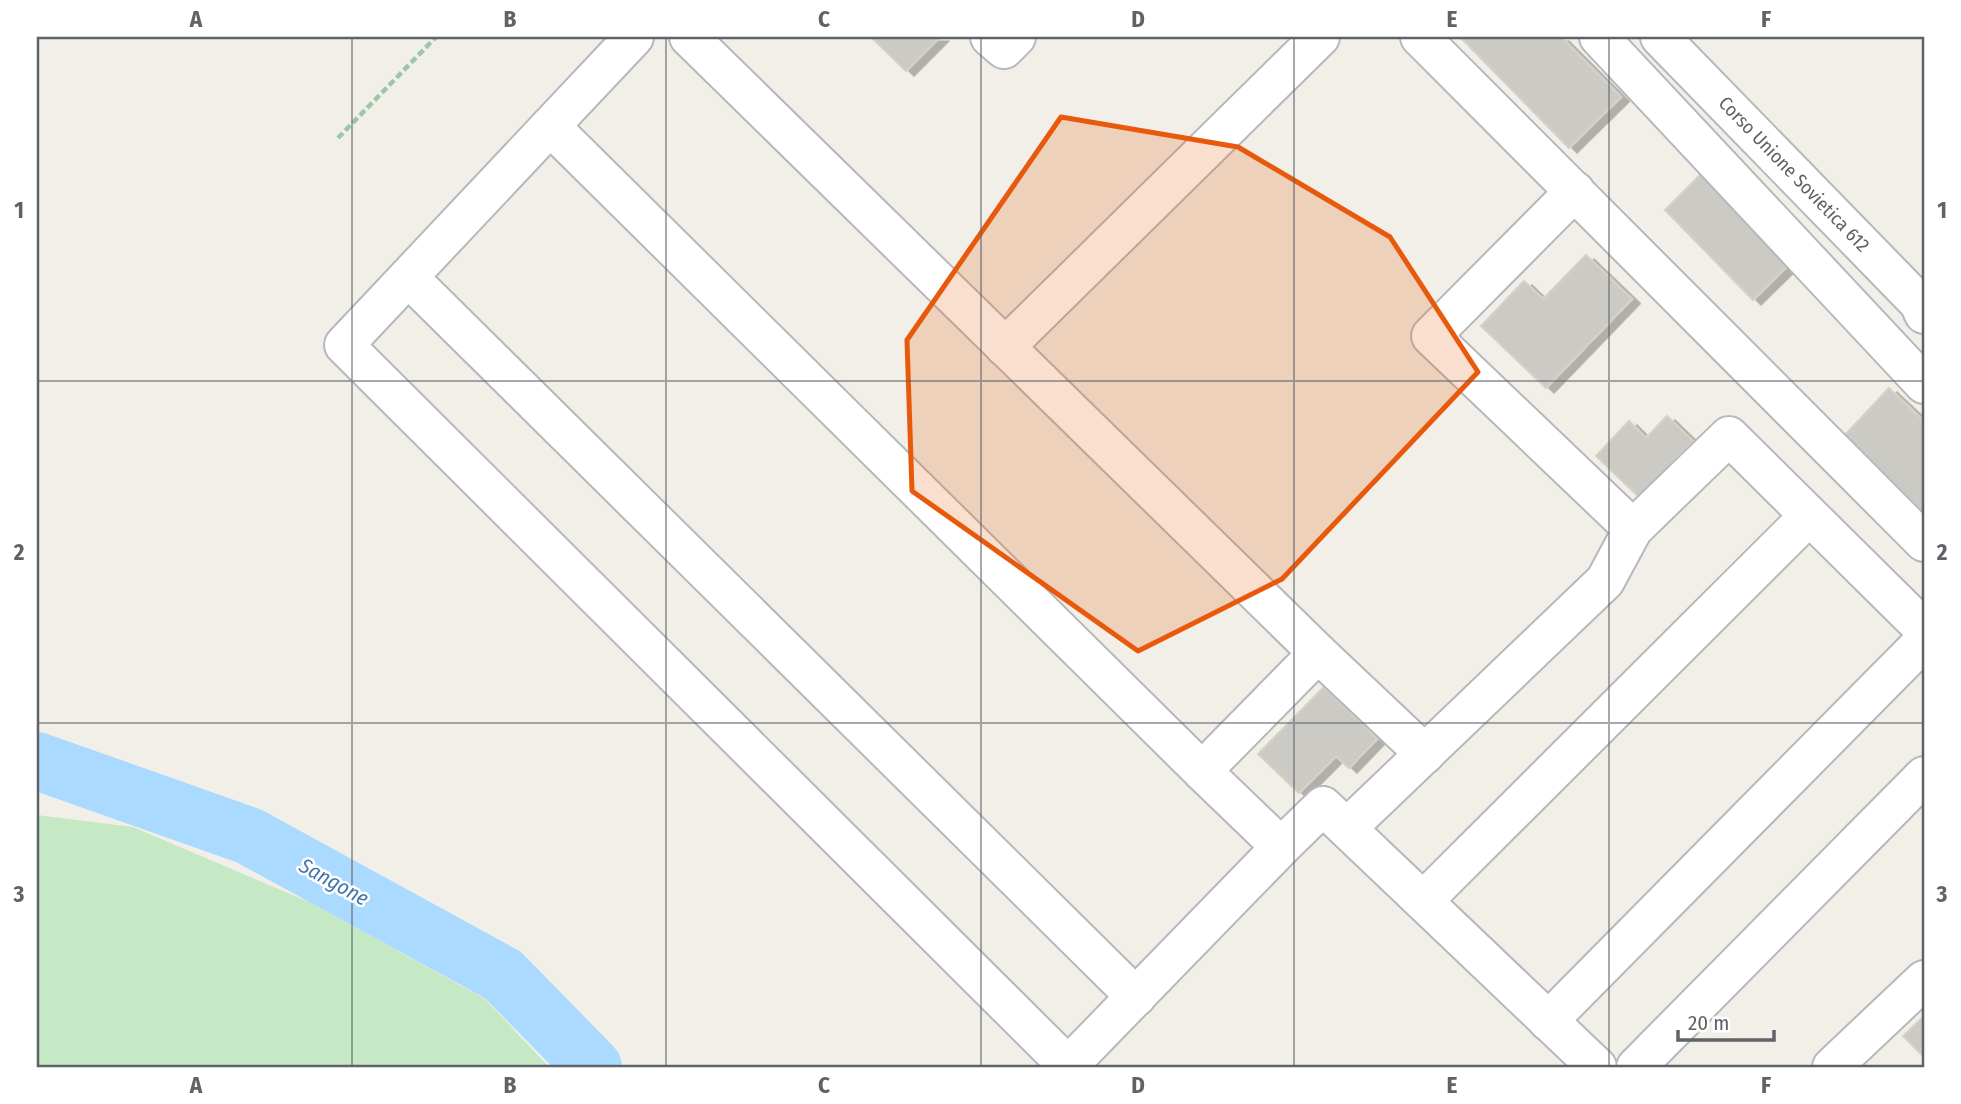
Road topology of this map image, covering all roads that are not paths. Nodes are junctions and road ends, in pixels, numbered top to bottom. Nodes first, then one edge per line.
1 (634, 37) edge
2 (689, 37) edge
3 (990, 37) edge
4 (1016, 37) edge
5 (1319, 37) edge
6 (1420, 37) edge
7 (1599, 37) edge
8 (1660, 37) edge
9 (550, 126) junction
10 (1575, 191) junction
11 (408, 277) junction
12 (1924, 314) edge
13 (1004, 347) junction
14 (1924, 384) edge
15 (1809, 516) junction
16 (1633, 529) junction
17 (1924, 542) edge
18 (1924, 629) edge
19 (1924, 641) edge
20 (1318, 653) junction
21 (1425, 754) junction
22 (1202, 771) junction
23 (1924, 776) edge
24 (1347, 828) junction
25 (1281, 847) junction
26 (1423, 901) junction
27 (1924, 981) edge
28 (1136, 997) junction
29 (1548, 1021) junction
30 (1848, 1062) edge
31 (1597, 1067) edge
32 (1636, 1067) edge

1 - 9 street
2 - 13 street
3 - 4 street
5 - 13 street
6 - 10 street
7 - 14 street
8 - 12 street, Corso Unione Sovietica 612
9 - 11 street
9 - 22 street
10 - 16 street
10 - 17 street
11 - 28 street
11 - 28 street
13 - 20 street
15 - 16 street
15 - 18 street
15 - 26 street
16 - 21 street
19 - 29 street
20 - 21 street
20 - 22 street
21 - 24 street
22 - 25 street
23 - 32 street
24 - 25 street
24 - 26 street
25 - 28 street
26 - 29 street
27 - 30 street
29 - 31 street

